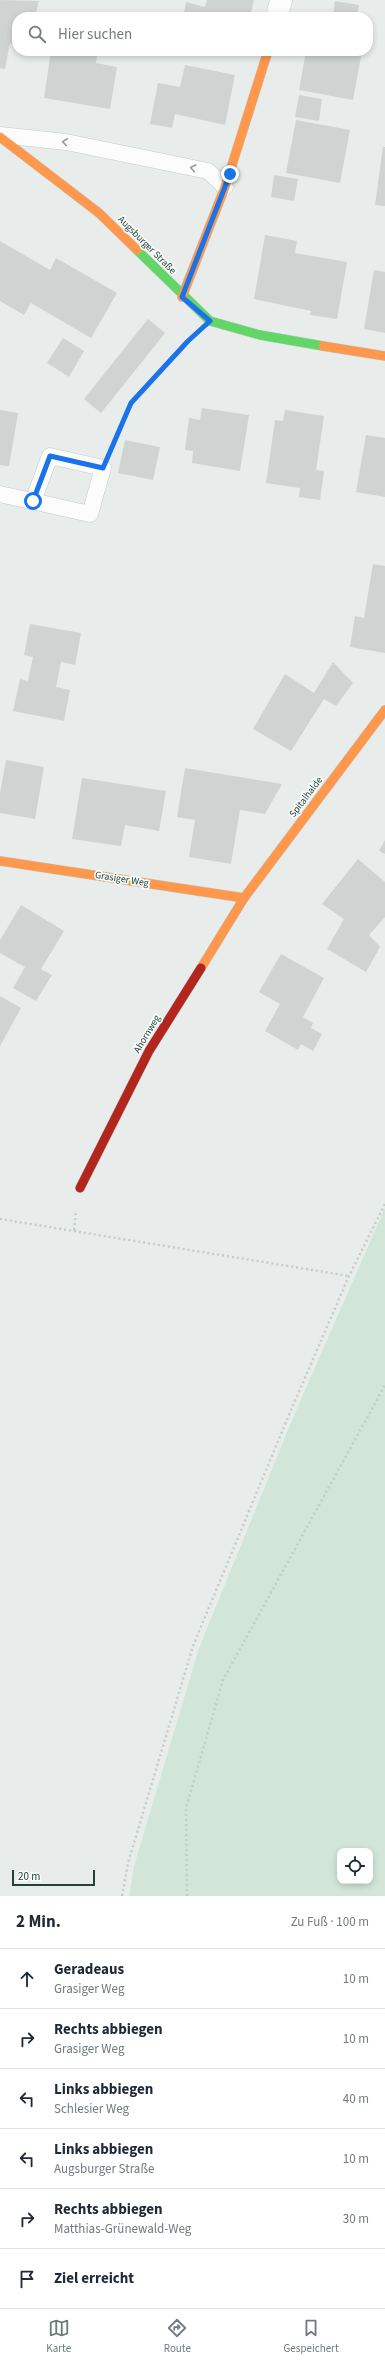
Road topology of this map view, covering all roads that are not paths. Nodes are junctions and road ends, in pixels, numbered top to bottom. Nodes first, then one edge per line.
1 (281, 0) edge
2 (278, 12) edge
3 (266, 56) edge
4 (0, 136) edge
5 (225, 187) junction
6 (182, 297) junction
7 (385, 356) edge
8 (0, 494) edge
9 (33, 501) junction
10 (385, 710) edge
11 (0, 861) edge
12 (244, 898) junction
13 (80, 1188) dead end

1 - 2 street
3 - 5 street
5 -> 4 lane
4 - 6 street, Augsburger Straße
5 - 6 street
6 - 7 street, Augsburger Straße
8 - 9 lane
9 - 9 lane
10 - 12 street, Spitalhalde
11 - 12 street, Grasiger Weg
12 - 13 street, Ahornweg

